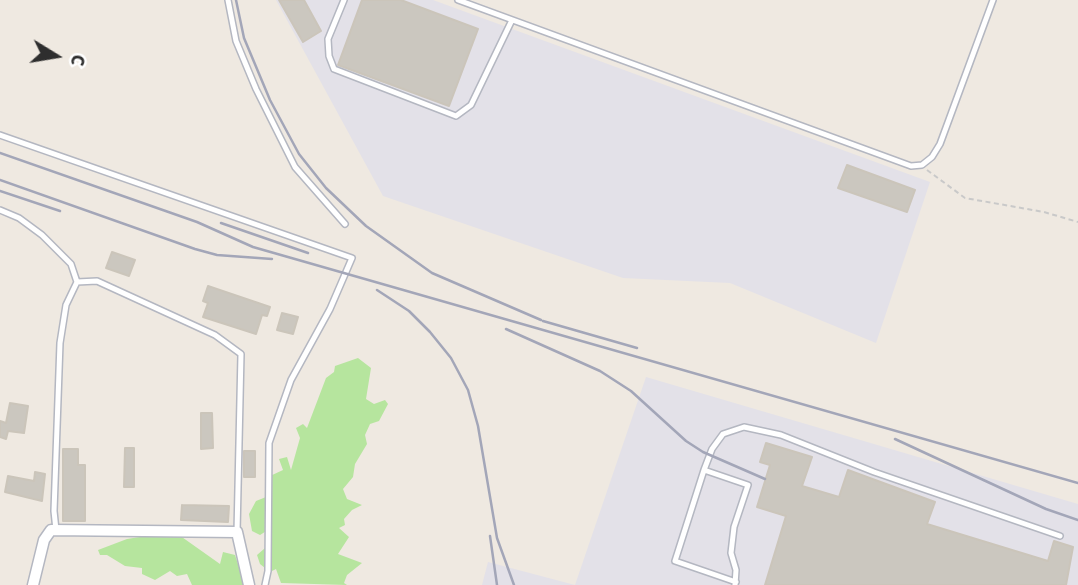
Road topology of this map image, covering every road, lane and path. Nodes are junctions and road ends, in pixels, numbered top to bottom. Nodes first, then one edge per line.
1 (228, 0) edge
2 (344, 0) edge
3 (458, 0) edge
4 (993, 0) edge
5 (512, 20) junction
6 (0, 135) edge
7 (922, 165) junction
8 (0, 210) edge
9 (1078, 222) edge
10 (345, 224) dead end
11 (77, 282) junction
12 (704, 470) junction
13 (56, 530) junction
14 (237, 532) junction
15 (1060, 536) dead end
16 (736, 583) edge
17 (33, 585) edge
18 (249, 585) edge
19 (265, 585) edge

1 - 10 lane
2 - 5 lane
3 - 5 lane
4 - 7 lane
5 - 7 lane
6 - 19 lane
7 - 9 path
8 - 11 lane
11 - 13 lane
11 - 14 lane
12 - 15 lane
12 - 16 lane
12 - 16 lane
13 - 14 street
13 - 17 street
14 - 18 street

